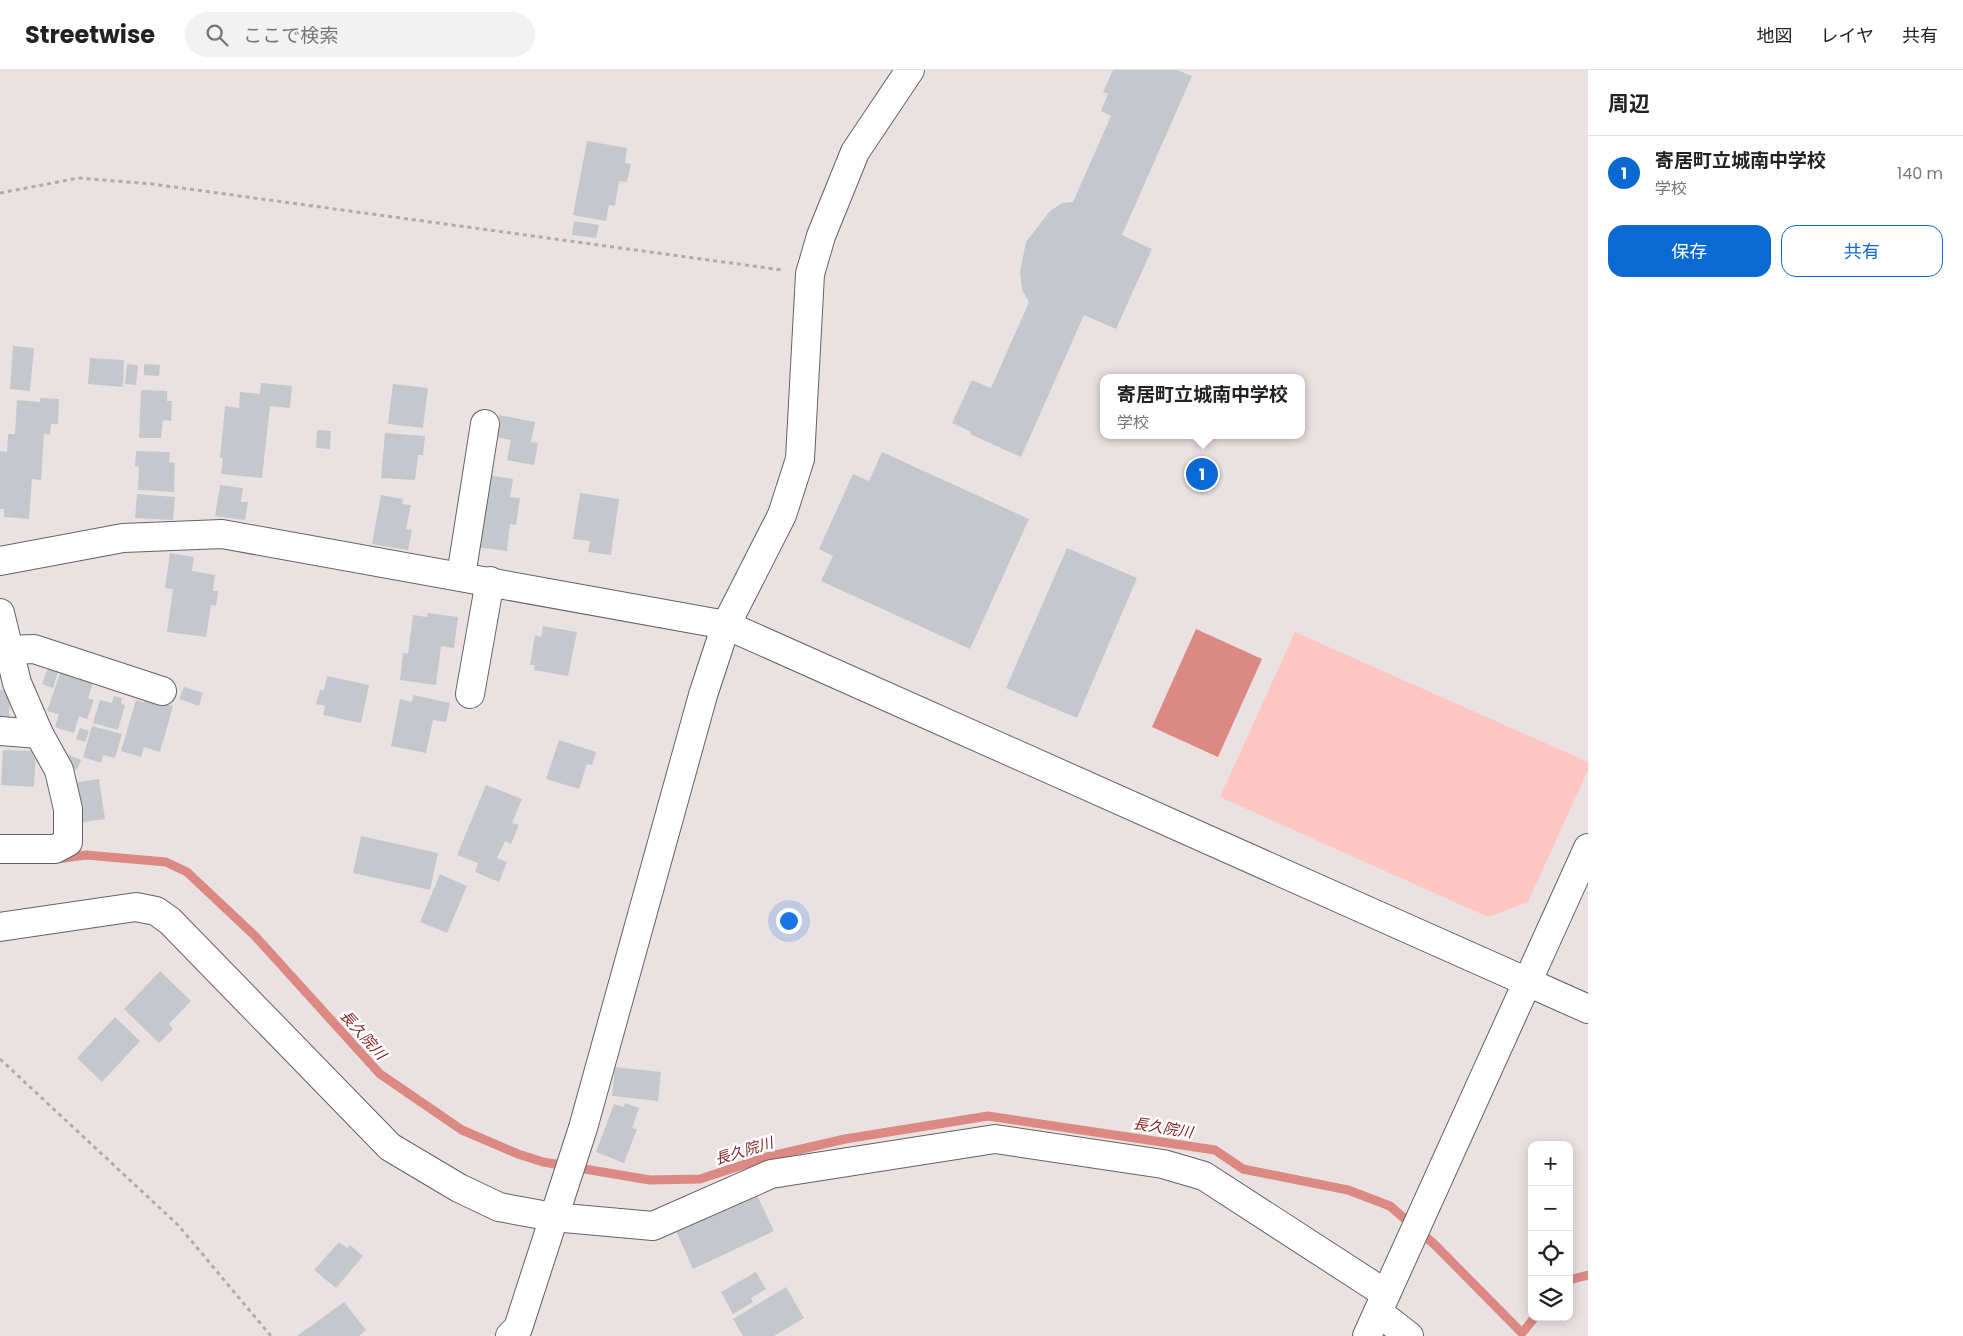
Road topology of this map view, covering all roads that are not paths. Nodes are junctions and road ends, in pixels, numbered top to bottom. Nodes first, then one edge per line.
1 (910, 70) edge
2 (485, 424) dead end
3 (0, 561) edge
4 (460, 576) junction
5 (490, 581) junction
6 (0, 613) edge
7 (726, 625) junction
8 (8, 650) junction
9 (162, 691) dead end
10 (470, 694) dead end
11 (0, 731) edge
12 (39, 734) junction
13 (1588, 848) edge
14 (0, 849) edge
15 (0, 927) edge
16 (1527, 982) junction
17 (1588, 1009) edge
18 (553, 1217) junction
19 (1377, 1314) edge
20 (518, 1333) edge
21 (1410, 1336) edge

1 - 7 street
2 - 4 street
3 - 4 street
4 - 5 street
5 - 7 street
5 - 10 street
6 - 8 street
7 - 16 street
7 - 18 street
8 - 9 street
8 - 12 street
11 - 12 street
12 - 14 street
13 - 16 street
15 - 18 street
16 - 17 street
16 - 19 street
18 - 19 street
18 - 20 street
19 - 21 street

